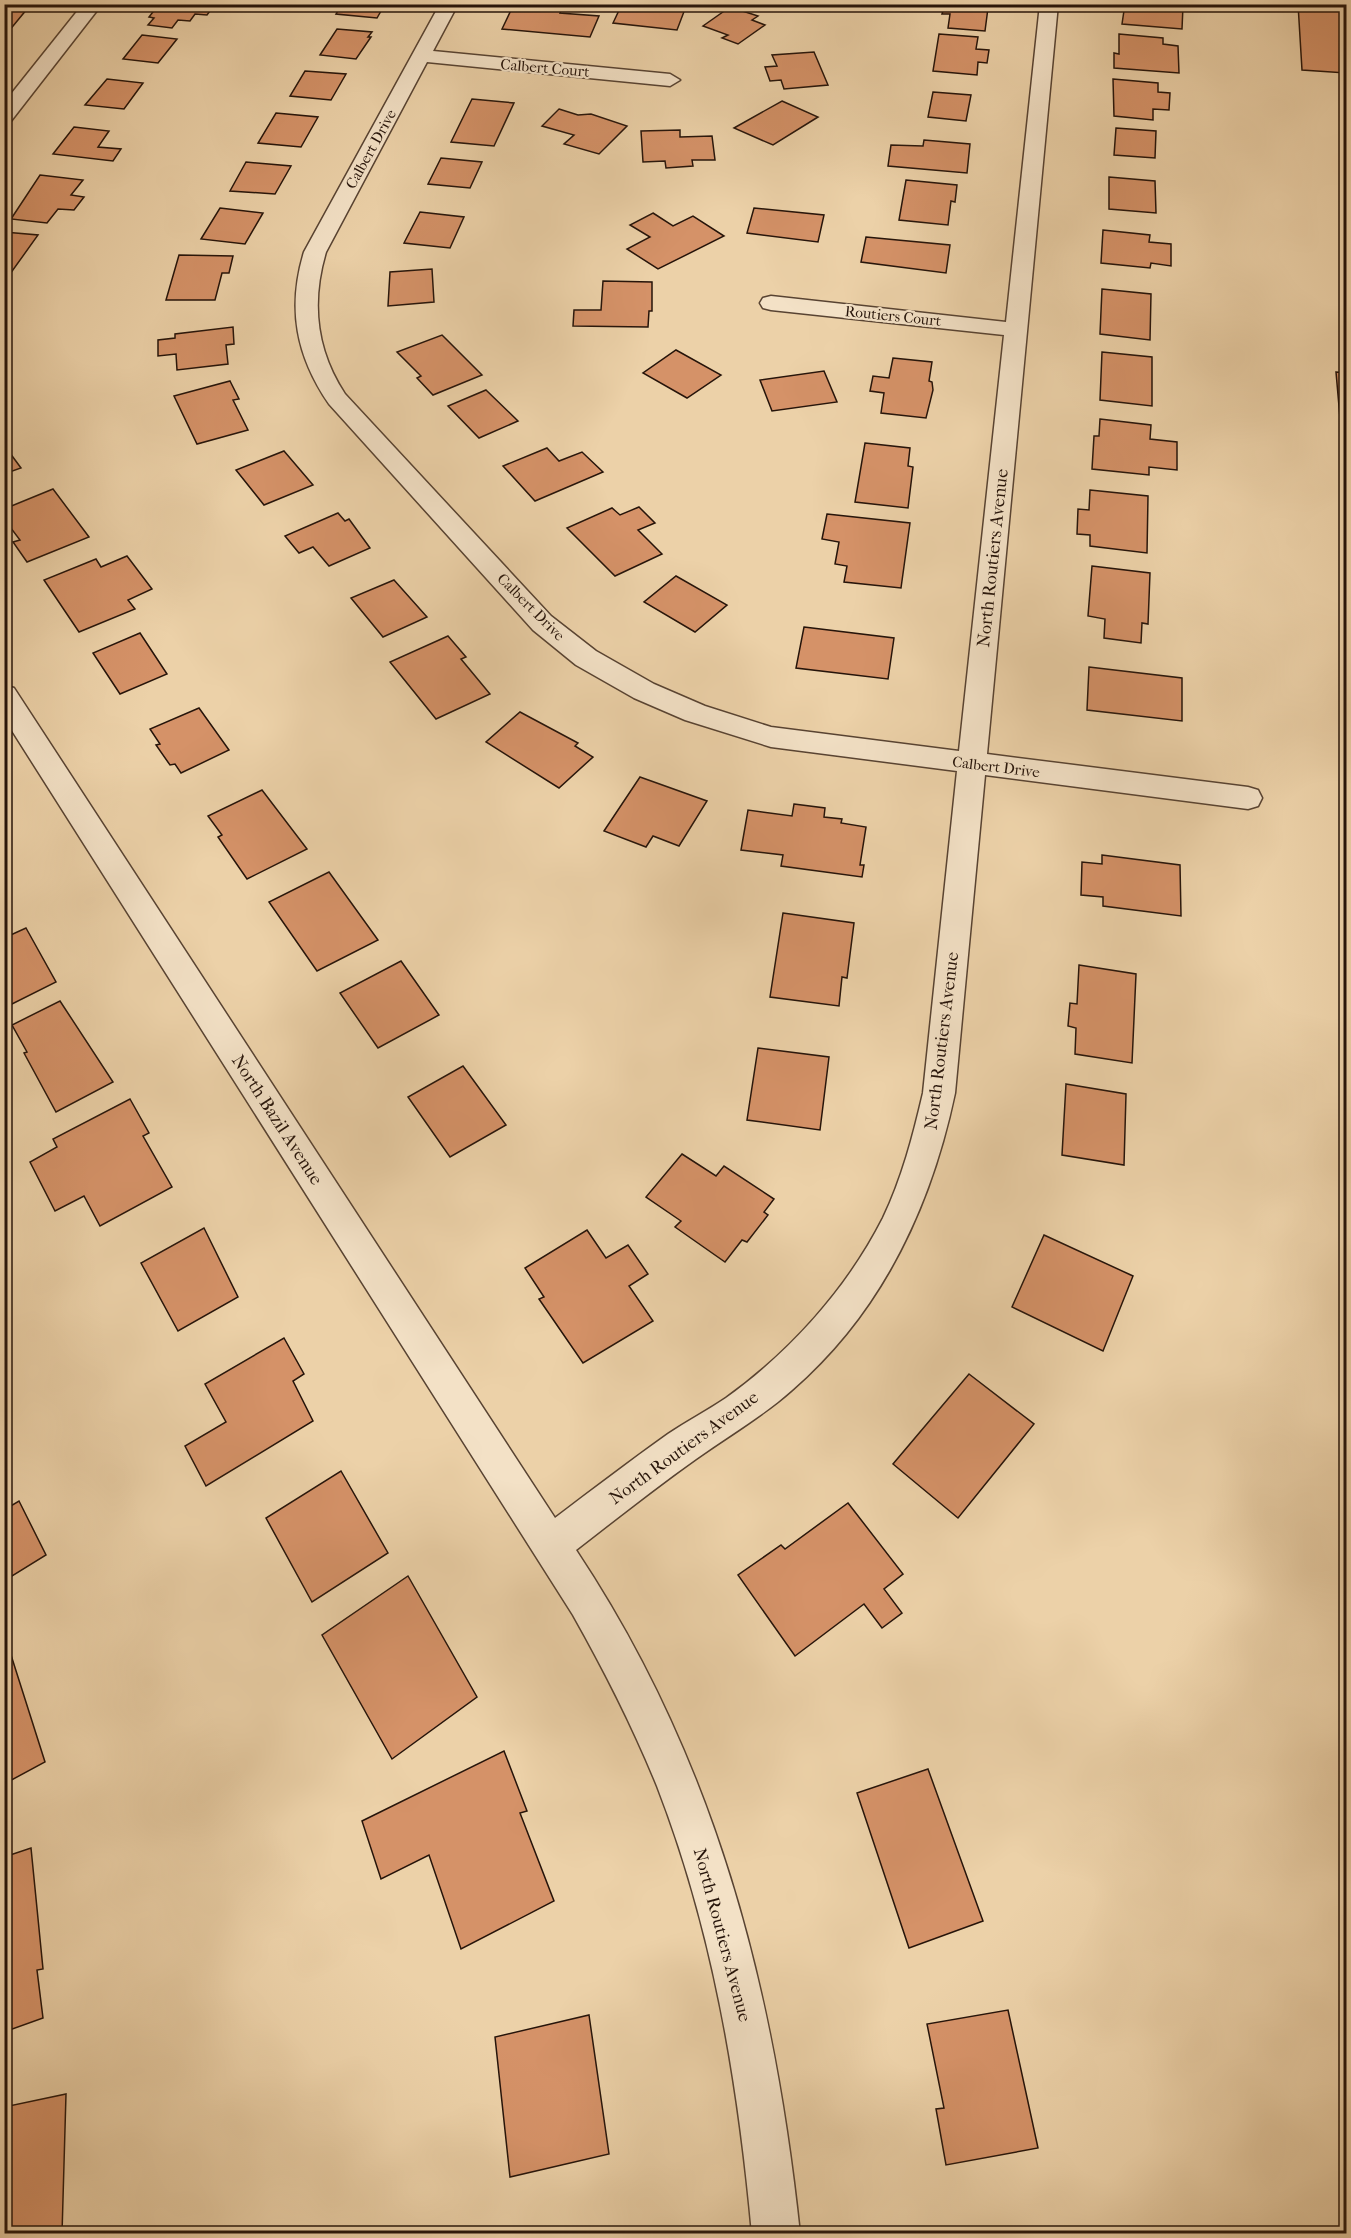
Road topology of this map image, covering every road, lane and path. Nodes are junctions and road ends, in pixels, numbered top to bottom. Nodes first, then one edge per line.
1 (93, 4) edge
2 (449, 4) edge
3 (1049, 4) edge
4 (421, 56) junction
5 (670, 80) dead end
6 (4, 117) edge
7 (771, 303) dead end
8 (1016, 330) junction
9 (4, 695) edge
10 (16, 736) edge
11 (972, 764) junction
12 (1248, 798) dead end
13 (550, 1545) junction
14 (776, 2234) edge

1 - 6 street
2 - 4 street, Calbert Drive
3 - 8 street, North Routiers Avenue
4 - 5 street, Calbert Court
4 - 11 street, Calbert Drive
7 - 8 street, Routiers Court
8 - 11 street, North Routiers Avenue
9 - 10 street, North Bazil Avenue
10 - 13 street, North Bazil Avenue
11 - 12 street, Calbert Drive
11 - 13 street, North Routiers Avenue
13 - 14 street, North Routiers Avenue

